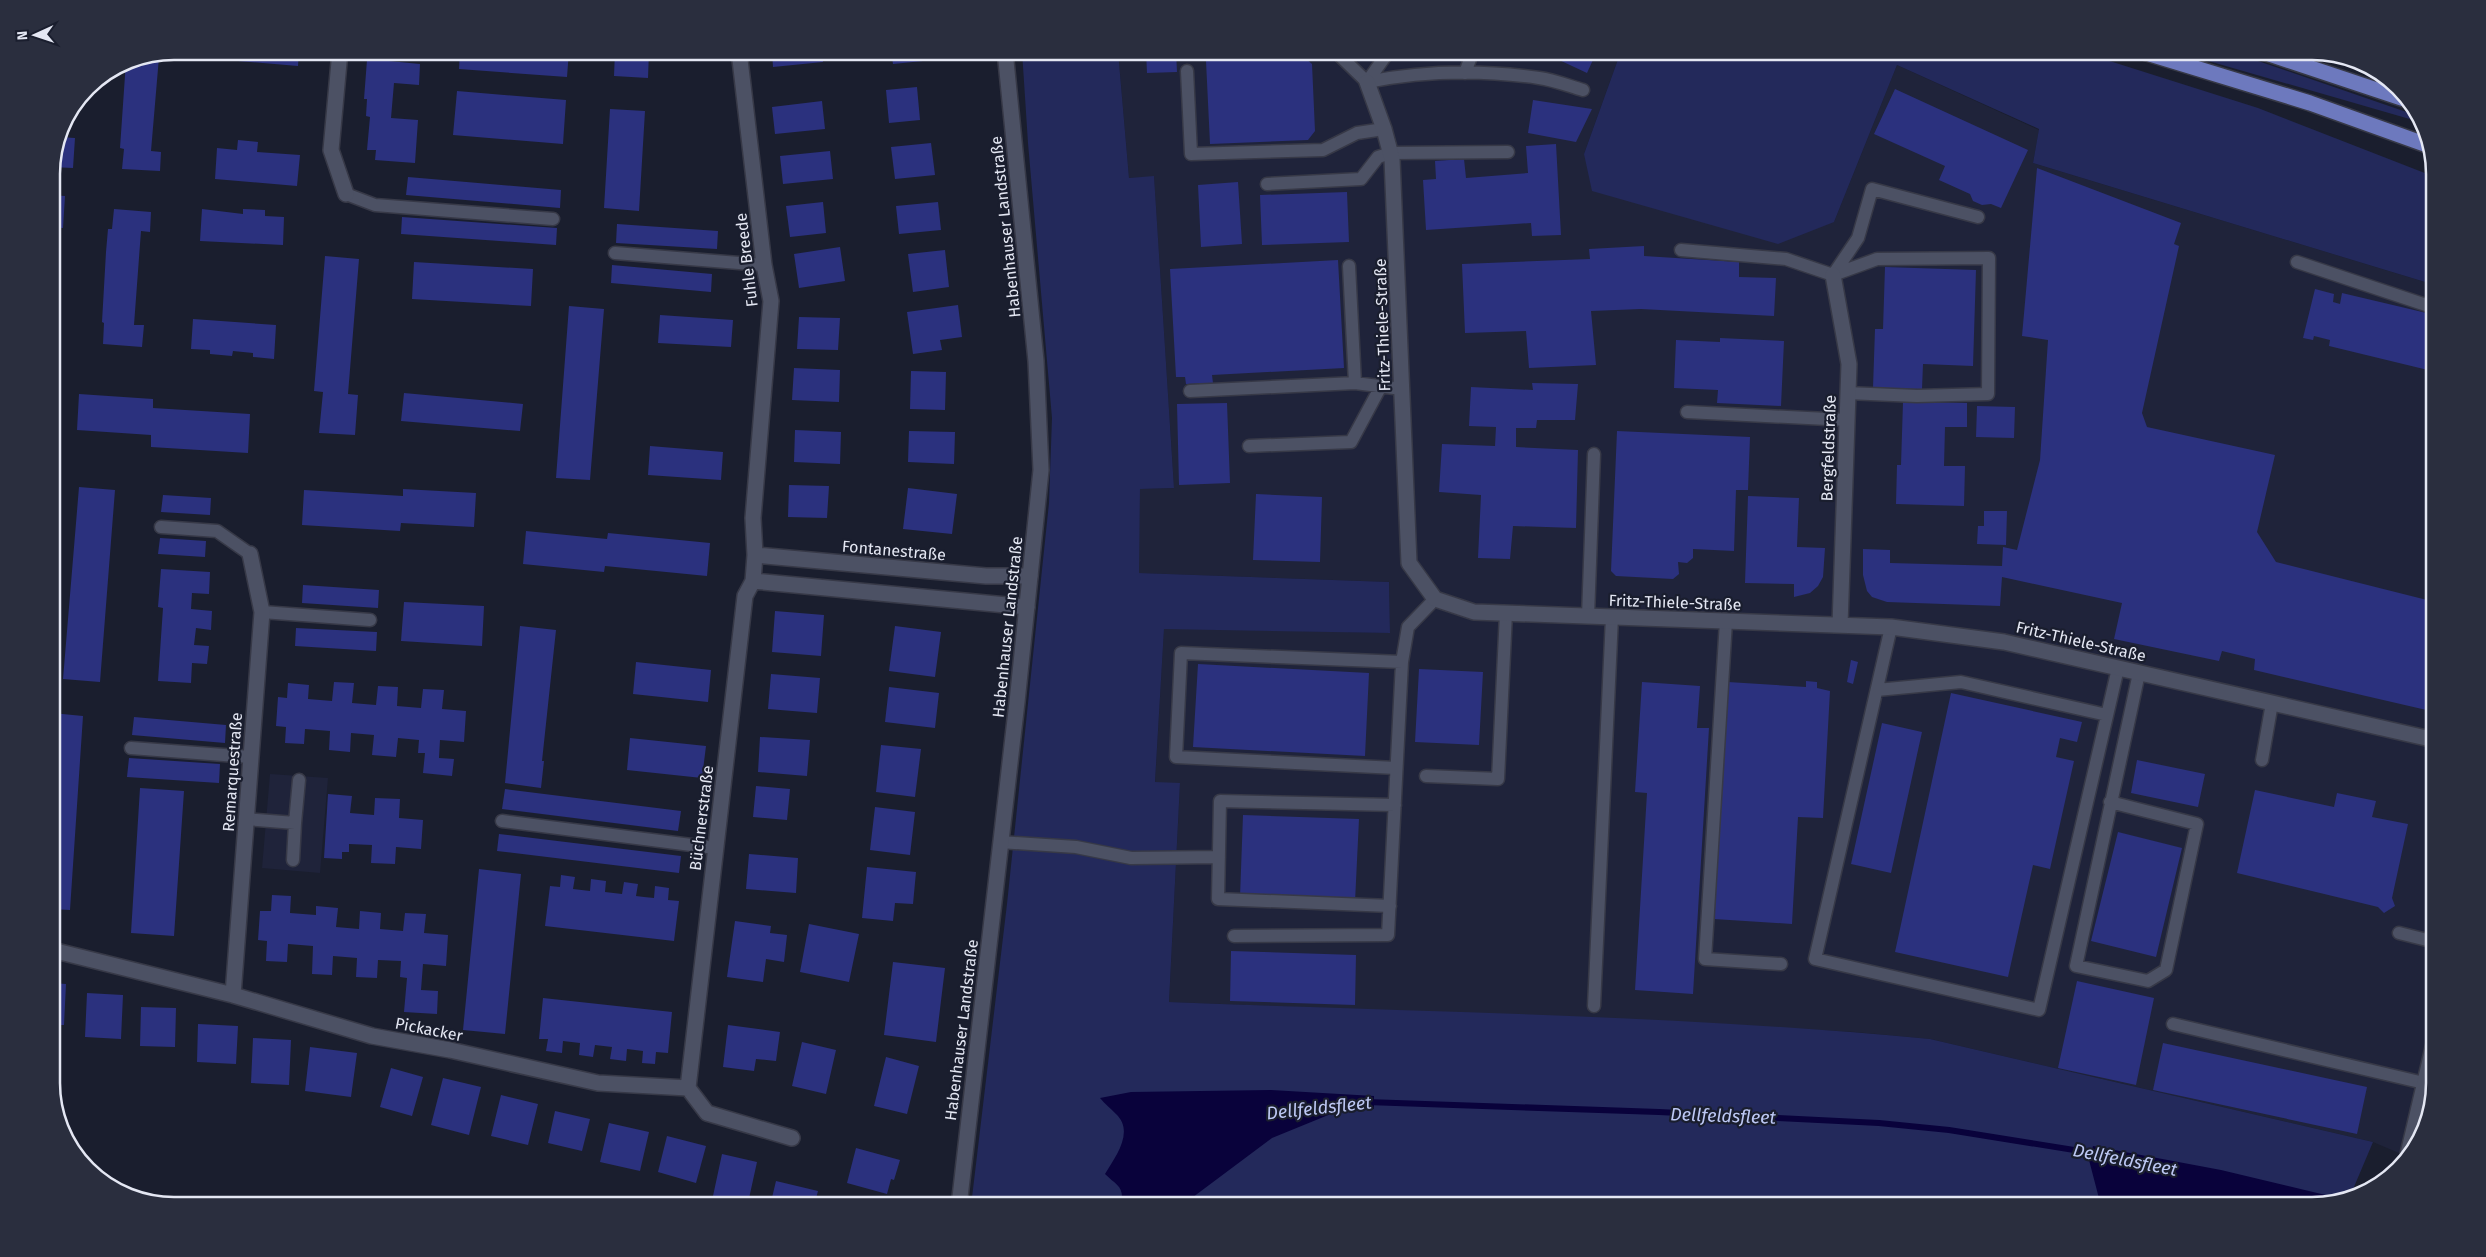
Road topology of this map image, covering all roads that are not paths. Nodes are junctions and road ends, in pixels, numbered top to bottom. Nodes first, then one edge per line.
1 (339, 60) edge
2 (740, 60) edge
3 (1006, 60) edge
4 (1344, 60) edge
5 (1383, 60) edge
6 (1469, 60) edge
7 (2169, 60) edge
8 (2287, 60) edge
9 (1187, 71) dead end
10 (1464, 73) junction
11 (1367, 82) junction
12 (1583, 90) dead end
13 (2395, 96) edge
14 (1384, 129) junction
15 (2422, 143) edge
16 (1508, 152) dead end
17 (1391, 153) junction
18 (1267, 184) dead end
19 (346, 194) joint
20 (1978, 216) dead end
21 (553, 219) dead end
22 (1681, 250) dead end
23 (615, 253) dead end
24 (2297, 262) dead end
25 (764, 265) junction
26 (1349, 266) dead end
27 (1833, 275) junction
28 (2426, 305) edge
29 (1355, 383) junction
30 (1381, 386) junction
31 (1402, 389) junction
32 (1190, 391) dead end
33 (1847, 393) junction
34 (1687, 412) dead end
35 (1847, 420) junction
36 (1248, 446) dead end
37 (1594, 454) dead end
38 (161, 527) dead end
39 (250, 554) joint
40 (755, 555) junction
41 (1030, 576) junction
42 (753, 581) junction
43 (1435, 599) junction
44 (1027, 607) junction
45 (262, 612) junction
46 (1506, 613) junction
47 (1588, 616) junction
48 (1612, 617) junction
49 (370, 620) dead end
50 (1726, 621) junction
51 (1840, 625) junction
52 (1890, 627) junction
53 (1402, 662) junction
54 (2118, 668) junction
55 (2139, 673) junction
56 (1877, 690) junction
57 (2272, 703) junction
58 (2107, 715) junction
59 (2426, 738) edge
60 (131, 748) dead end
61 (250, 757) junction
62 (2262, 760) dead end
63 (1396, 768) junction
64 (1426, 776) dead end
65 (299, 780) dead end
66 (2110, 802) junction
67 (1395, 805) junction
68 (246, 819) junction
69 (502, 821) dead end
70 (295, 823) junction
71 (1000, 842) junction
72 (715, 848) junction
73 (1219, 857) junction
74 (292, 860) dead end
75 (1390, 906) junction
76 (2399, 933) dead end
77 (1234, 936) dead end
78 (2426, 940) edge
79 (60, 952) edge
80 (1781, 964) dead end
81 (233, 995) junction
82 (1594, 1006) dead end
83 (2173, 1024) dead end
84 (2426, 1076) edge
85 (2424, 1084) junction
86 (688, 1088) junction
87 (2414, 1135) edge
88 (792, 1138) dead end
89 (960, 1197) edge

1 - 19 street
2 - 25 street, Fuhle Breede
3 - 41 street, Habenhauser Landstraße
4 - 11 lane
5 - 11 lane
6 - 10 lane
7 - 15 main road
8 - 13 main road
9 - 14 lane
10 - 11 lane
10 - 12 lane
11 - 14 street, Fritz-Thiele-Straße
14 - 17 street, Fritz-Thiele-Straße
16 - 17 lane
17 - 18 lane
17 - 31 street, Fritz-Thiele-Straße
19 - 21 lane
20 - 27 lane
22 - 27 lane
23 - 25 lane
24 - 28 lane
25 - 40 street, Fuhle Breede
26 - 29 lane
27 - 33 street, Bergfeldstraße
27 - 33 lane
29 - 30 lane
29 - 32 lane
30 - 31 lane
30 - 36 lane
31 - 43 street, Fritz-Thiele-Straße
33 - 35 street, Bergfeldstraße
34 - 35 lane
35 - 51 street, Bergfeldstraße
37 - 47 lane
38 - 39 lane
39 - 45 street, Remarquestraße
40 - 41 street, Fontanestraße
40 - 42 street, Büchnerstraße
41 - 44 street, Habenhauser Landstraße
42 - 44 street
42 - 72 street, Büchnerstraße
43 - 46 street, Fritz-Thiele-Straße
43 - 53 lane
44 - 71 street, Habenhauser Landstraße
45 - 49 lane
45 - 61 street, Remarquestraße
46 - 47 street, Fritz-Thiele-Straße
46 - 64 lane
47 - 48 street, Fritz-Thiele-Straße
48 - 50 street, Fritz-Thiele-Straße
48 - 82 lane
50 - 51 street, Fritz-Thiele-Straße
50 - 80 lane
51 - 52 street, Fritz-Thiele-Straße
52 - 54 street, Fritz-Thiele-Straße
52 - 56 lane
53 - 63 lane
53 - 63 lane
54 - 55 street, Fritz-Thiele-Straße
54 - 58 lane
55 - 57 street, Fritz-Thiele-Straße
55 - 66 lane
56 - 58 lane
56 - 58 lane
57 - 59 street, Fritz-Thiele-Straße
57 - 62 lane
60 - 61 lane
61 - 68 street, Remarquestraße
63 - 67 lane
65 - 70 lane
66 - 66 lane
67 - 73 lane
67 - 75 lane
68 - 70 lane
68 - 81 street, Remarquestraße
69 - 72 lane
70 - 74 lane
71 - 73 lane
71 - 89 street, Habenhauser Landstraße
72 - 86 street, Büchnerstraße
73 - 75 lane
75 - 77 lane
76 - 78 lane
79 - 81 street, Pickacker
81 - 86 street, Pickacker
83 - 85 lane
84 - 85 street
85 - 87 street
86 - 88 street

